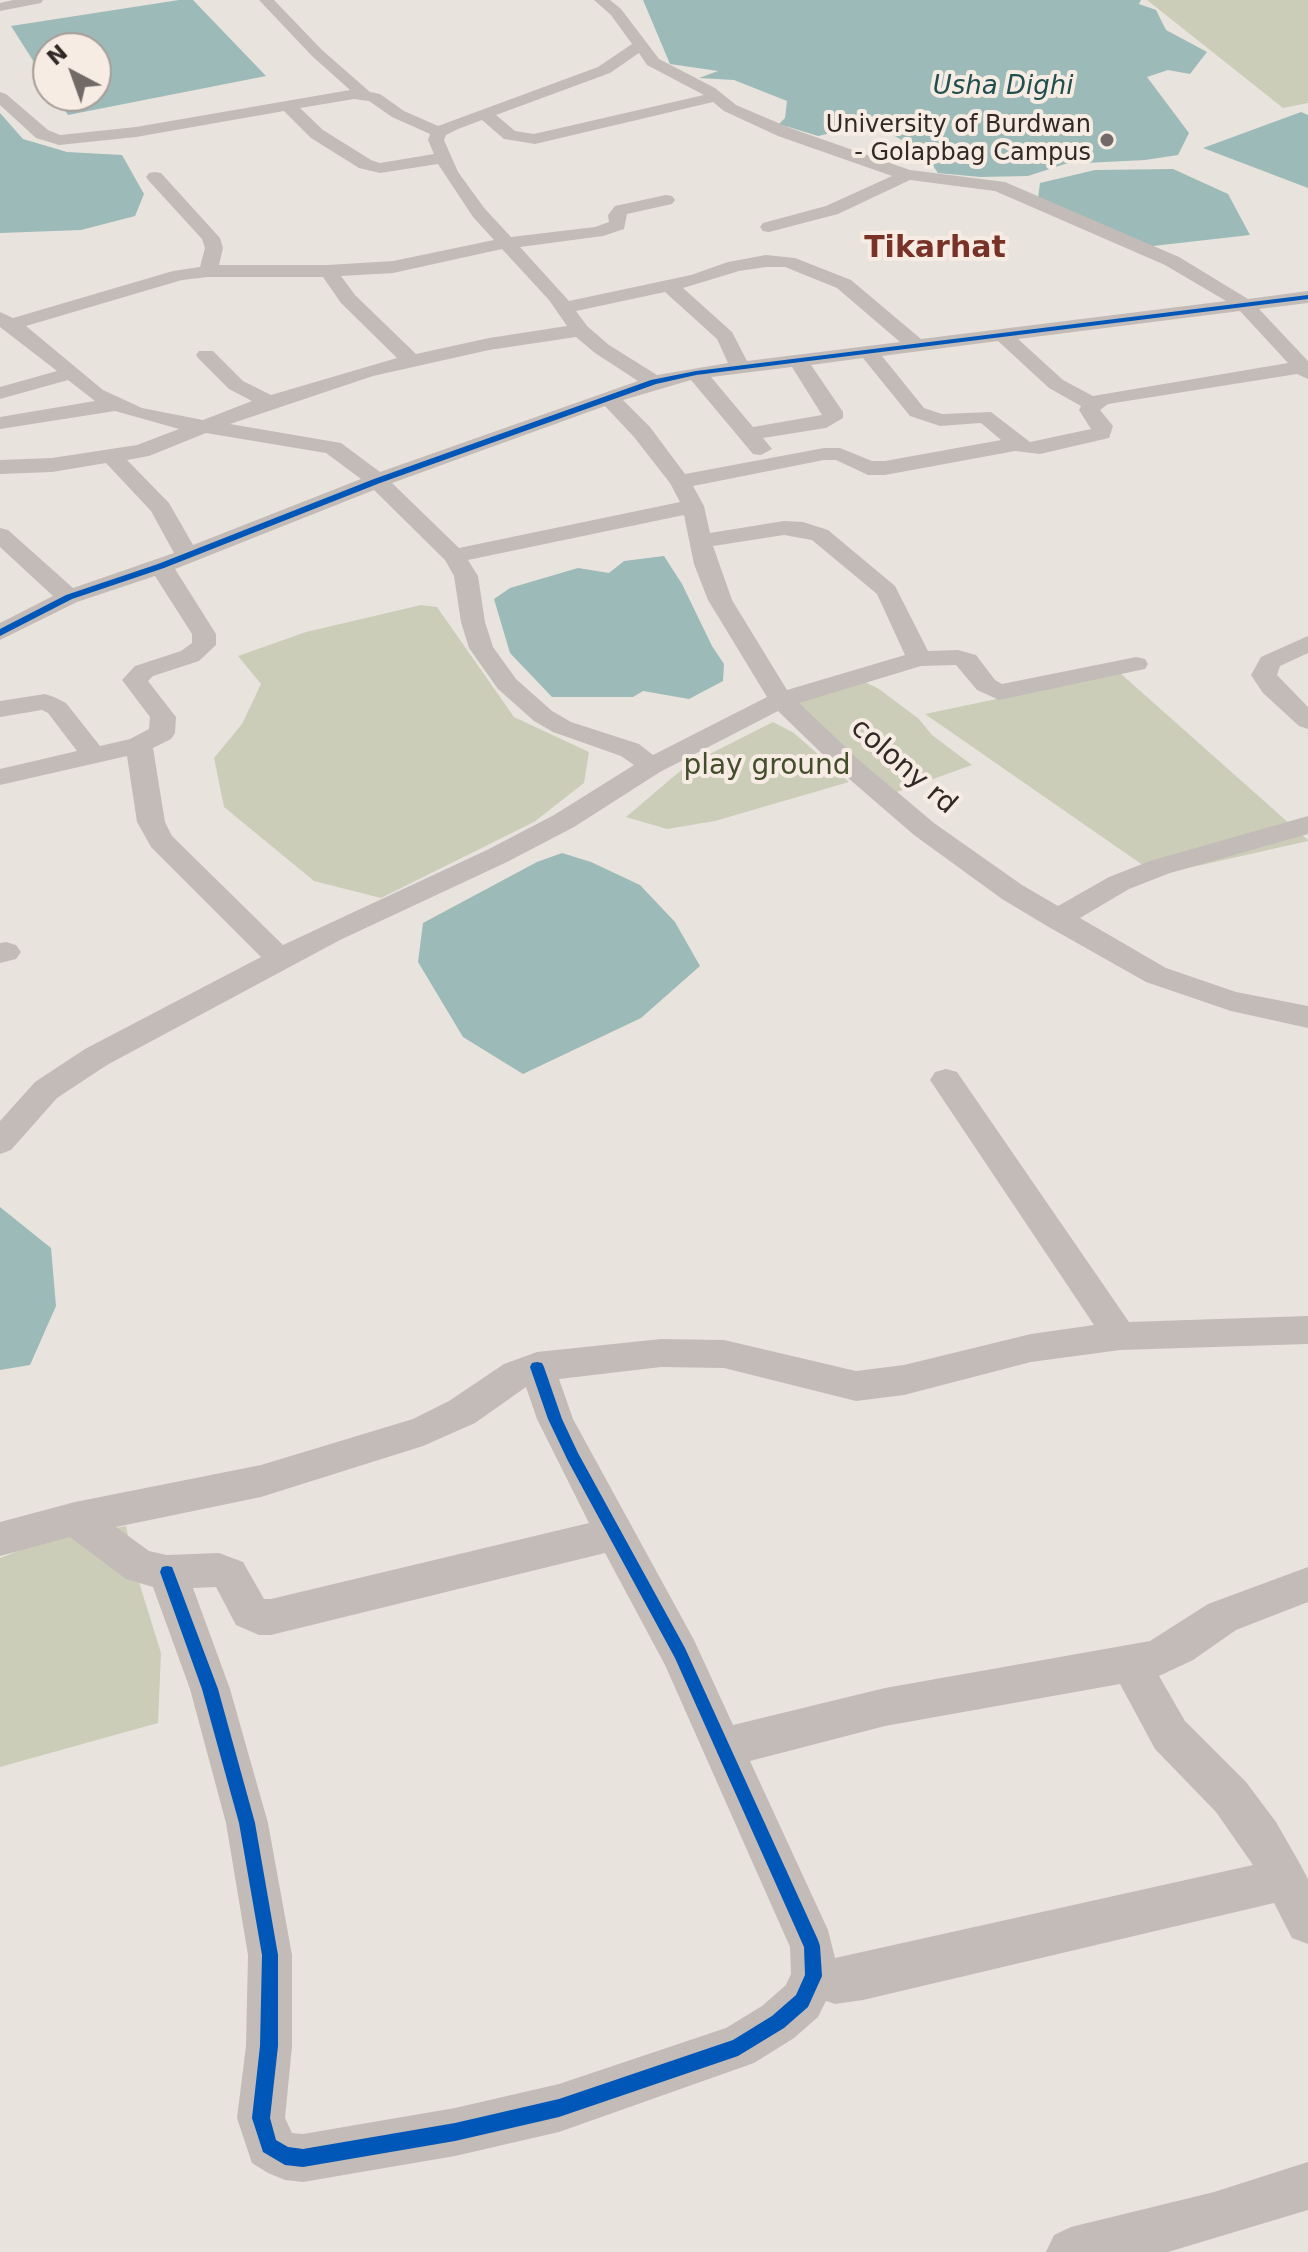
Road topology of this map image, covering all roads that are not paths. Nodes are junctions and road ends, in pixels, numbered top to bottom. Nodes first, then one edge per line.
1 (36, 0) edge
2 (601, 0) edge
3 (276, 4) edge
4 (0, 7) edge
5 (640, 45) junction
6 (364, 94) junction
7 (0, 97) edge
8 (716, 97) junction
9 (288, 106) junction
10 (485, 114) junction
11 (439, 132) junction
12 (444, 158) junction
13 (908, 175) junction
14 (155, 177) dead end
15 (666, 200) dead end
16 (769, 227) dead end
17 (504, 243) junction
18 (208, 271) junction
19 (328, 271) junction
20 (669, 286) junction
21 (1308, 297) edge
22 (1245, 305) junction
23 (564, 308) junction
24 (5, 321) edge
25 (580, 330) junction
26 (1001, 334) junction
27 (33, 340) junction
28 (916, 345) junction
29 (0, 347) edge
30 (868, 352) junction
31 (206, 355) dead end
32 (410, 360) junction
33 (798, 361) junction
34 (741, 368) junction
35 (1305, 370) edge
36 (72, 373) junction
37 (696, 373) junction
38 (654, 382) junction
39 (5, 392) edge
40 (609, 398) junction
41 (269, 402) junction
42 (117, 404) junction
43 (1093, 404) junction
44 (36, 419) junction
45 (0, 423) edge
46 (210, 427) junction
47 (748, 434) junction
48 (1017, 444) junction
49 (112, 457) junction
50 (774, 464) junction
51 (0, 467) edge
52 (377, 481) junction
53 (680, 482) junction
54 (693, 506) junction
55 (0, 535) edge
56 (702, 541) junction
57 (187, 556) junction
58 (454, 556) junction
59 (161, 566) junction
60 (69, 597) junction
61 (0, 633) edge
62 (1308, 643) edge
63 (919, 659) junction
64 (1136, 664) dead end
65 (781, 700) junction
66 (0, 709) edge
67 (1308, 721) edge
68 (139, 745) junction
69 (94, 756) junction
70 (651, 766) junction
71 (0, 777) edge
72 (1308, 825) edge
73 (1057, 919) junction
74 (280, 959) junction
75 (1308, 1017) edge
76 (946, 1080) dead end
77 (0, 1142) edge
78 (1308, 1330) edge
79 (1120, 1336) junction
80 (537, 1367) junction
81 (75, 1519) junction
82 (613, 1534) junction
83 (0, 1539) edge
84 (167, 1572) junction
85 (1308, 1584) edge
86 (1131, 1665) junction
87 (725, 1747) junction
88 (1285, 1879) junction
89 (1308, 1922) edge
90 (814, 1976) junction
91 (1308, 2186) edge
92 (1141, 2244) edge
93 (1071, 2252) edge

1 - 4 street
2 - 5 street
3 - 6 street
5 - 8 street
5 - 10 street
6 - 9 street
6 - 11 street
7 - 9 street
8 - 10 street
8 - 13 street
9 - 12 street
10 - 11 street
11 - 12 street
12 - 17 street
13 - 16 street
13 - 22 street
14 - 18 street
15 - 17 street
17 - 19 street
17 - 23 street
18 - 19 street
18 - 24 street
19 - 32 street
20 - 23 street
20 - 28 street
20 - 34 street
21 - 22 street
22 - 26 street
22 - 35 street
23 - 25 street
24 - 27 street
25 - 32 street
25 - 38 street
26 - 28 street
26 - 43 street
27 - 29 street
27 - 36 street
28 - 30 street
30 - 33 street
30 - 48 street
31 - 41 street
32 - 41 street
33 - 34 street
33 - 47 street
34 - 37 street
35 - 43 street
36 - 39 street
36 - 42 street
37 - 38 street
37 - 47 street
38 - 40 street
39 - 44 street
40 - 52 street
40 - 53 street, colony rd
41 - 46 street
42 - 44 street
42 - 46 street
43 - 48 street
44 - 45 street
46 - 49 street
46 - 52 street
47 - 50 street
48 - 50 street
49 - 51 street
49 - 57 street
50 - 53 street
52 - 57 street
52 - 58 street
53 - 54 street, colony rd
54 - 56 street, colony rd
54 - 58 street
55 - 60 street
56 - 63 street
56 - 65 street, colony rd
57 - 59 street
58 - 70 street
59 - 60 street
59 - 68 street
60 - 61 street
62 - 67 street
63 - 64 street
63 - 65 street
65 - 70 street
65 - 73 street, colony rd
66 - 69 street
68 - 69 street
68 - 74 street
69 - 71 street
70 - 74 street
72 - 73 street
73 - 75 street, colony rd
74 - 77 street
76 - 79 street
78 - 79 street
79 - 80 street
80 - 81 street
80 - 82 street
81 - 83 street
81 - 84 street
82 - 84 street
82 - 87 street
84 - 90 street
85 - 86 street
86 - 87 street
86 - 88 street
87 - 90 street
88 - 89 street
88 - 90 street
91 - 92 street
92 - 93 street

